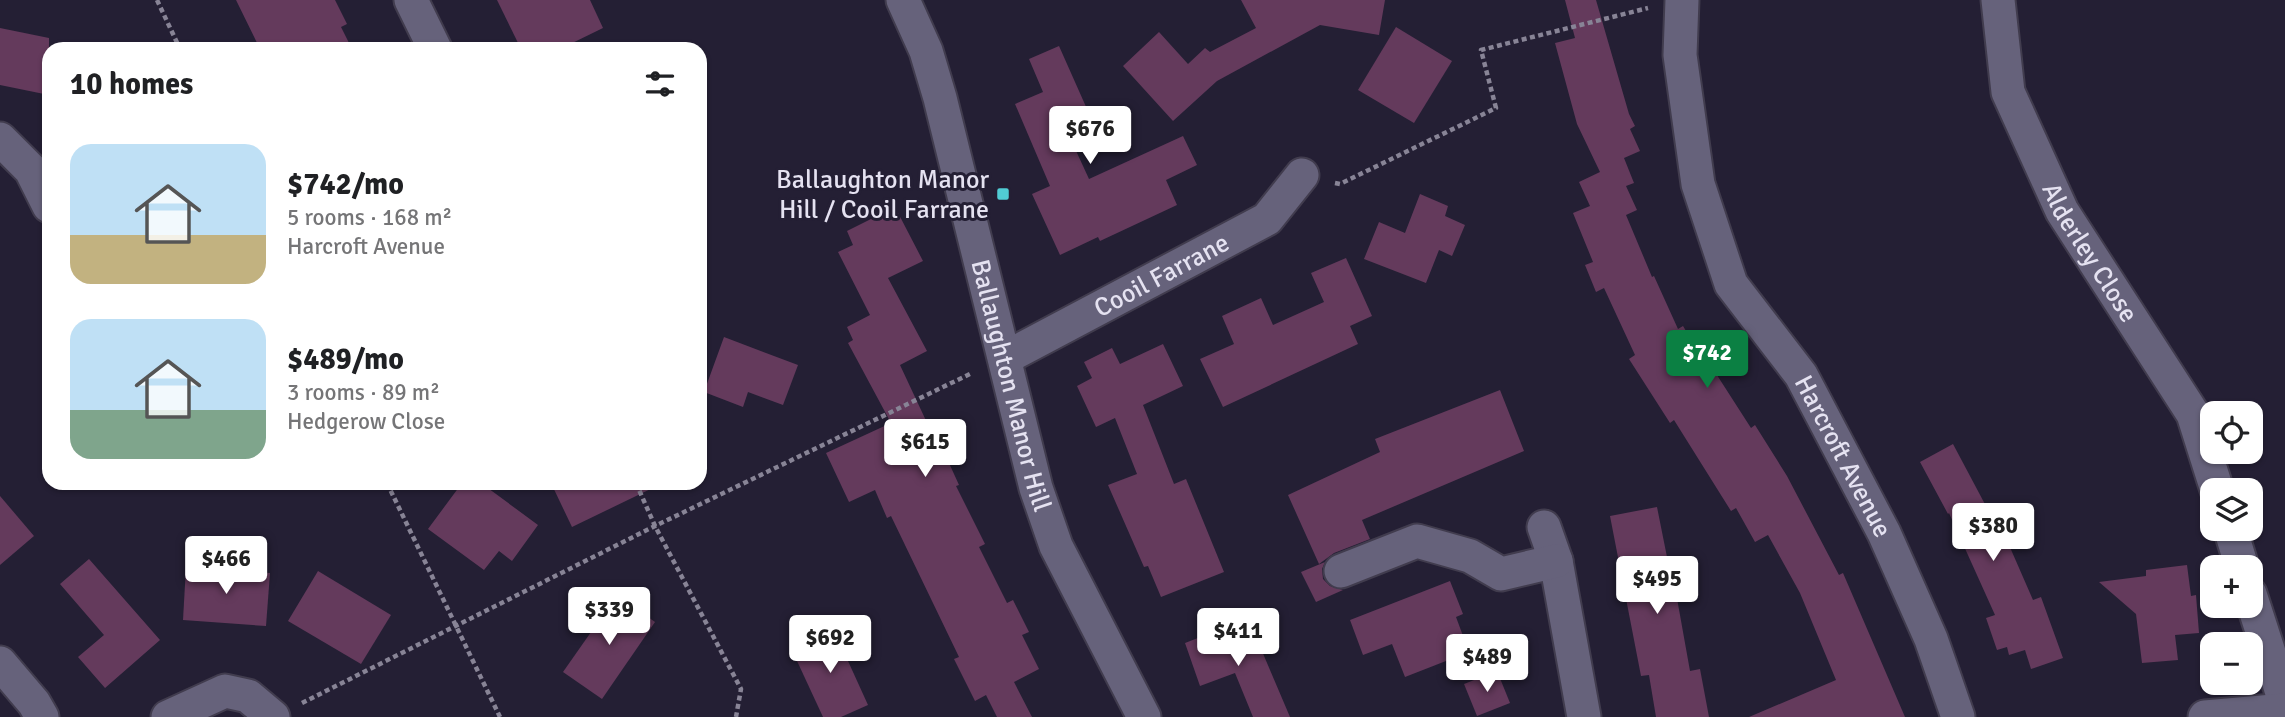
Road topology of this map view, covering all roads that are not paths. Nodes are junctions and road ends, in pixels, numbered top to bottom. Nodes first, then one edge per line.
1 (411, 0) edge
2 (903, 0) edge
3 (1998, 0) edge
4 (1668, 3) edge
5 (432, 42) edge
6 (0, 139) edge
7 (1302, 175) road end
8 (42, 191) edge
9 (1005, 358) junction
10 (2213, 478) edge
11 (1544, 527) dead end
12 (1556, 561) junction
13 (1341, 570) dead end
14 (2258, 618) edge
15 (0, 663) edge
16 (2285, 702) edge
17 (2285, 710) edge
18 (286, 711) edge
19 (42, 717) edge
20 (167, 717) edge
21 (1144, 717) edge
22 (1584, 717) edge
23 (1958, 717) edge
24 (2205, 717) edge

1 - 5 street
2 - 9 street, Ballaughton Manor Hill
3 - 10 street, Alderley Close
4 - 23 street, Harcroft Avenue
6 - 8 street
7 - 9 street, Cooil Farrane
9 - 21 street, Ballaughton Manor Hill
11 - 12 street
12 - 13 street
12 - 22 street
14 - 16 street
15 - 19 street
17 - 24 street
18 - 20 street

